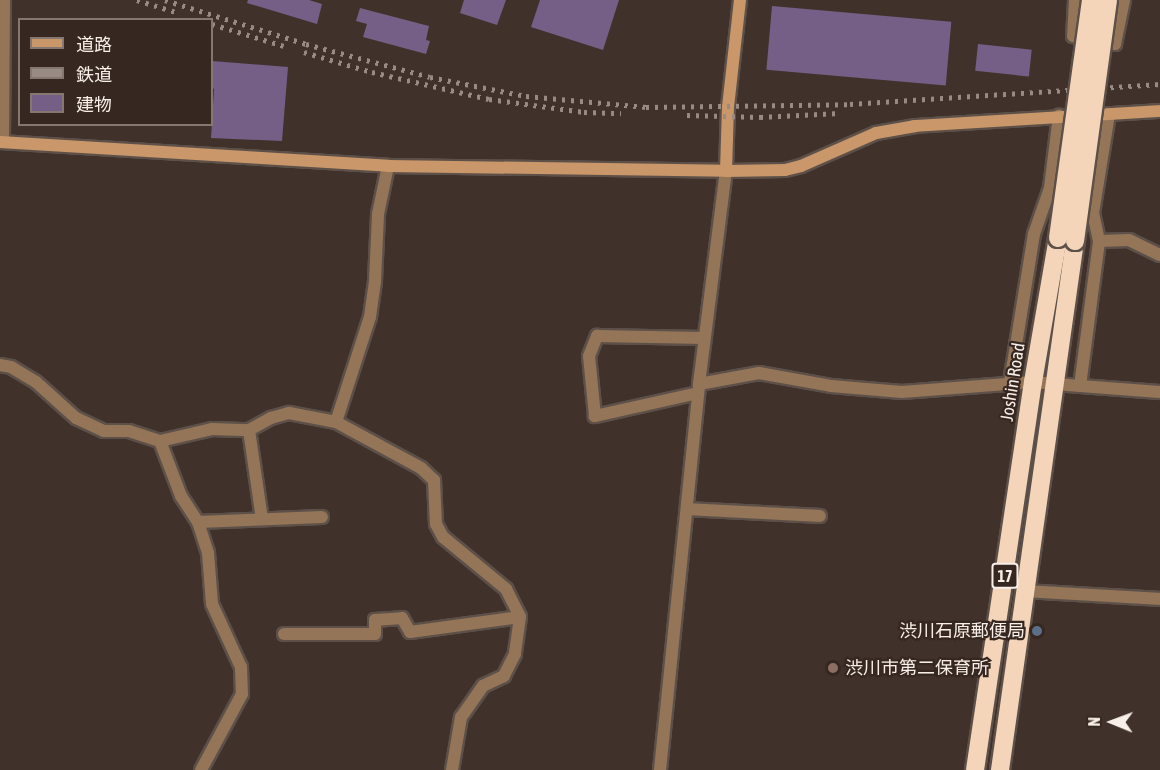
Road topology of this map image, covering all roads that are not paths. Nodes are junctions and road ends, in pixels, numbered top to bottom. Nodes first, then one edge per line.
1 (3, 0) edge
2 (740, 0) edge
3 (1075, 0) edge
4 (1091, 0) edge
5 (1108, 0) edge
6 (1124, 0) edge
7 (1160, 111) edge
8 (1109, 114) junction
9 (1059, 116) junction
10 (2, 142) edge
11 (388, 166) junction
12 (726, 171) junction
13 (1066, 239) junction
14 (1099, 241) junction
15 (1160, 255) edge
16 (704, 338) junction
17 (0, 365) edge
18 (1010, 382) junction
19 (1033, 382) junction
20 (1056, 384) junction
21 (1080, 386) junction
22 (698, 389) junction
23 (1160, 392) edge
24 (336, 422) junction
25 (249, 430) junction
26 (160, 441) junction
27 (687, 509) junction
28 (322, 516) dead end
29 (820, 516) dead end
30 (262, 519) junction
31 (198, 522) junction
32 (1026, 591) junction
33 (1160, 598) edge
34 (520, 616) junction
35 (284, 634) dead end
36 (201, 770) edge
37 (452, 770) edge
38 (660, 770) edge
39 (975, 770) edge
40 (1000, 770) edge

1 - 10 street
2 - 12 street
3 - 6 street
4 - 13 highway, Joshin Road / 17, bridge
5 - 13 highway, Joshin Road / 17, bridge
7 - 8 street
8 - 9 street
8 - 14 street
9 - 12 street
9 - 18 street
10 - 11 street
11 - 12 street
11 - 24 street
12 - 16 street
13 - 19 highway, Joshin Road / 17
13 - 20 highway, Joshin Road / 17
14 - 15 street
14 - 21 street
16 - 22 street
16 - 22 street
17 - 26 street
18 - 19 street
18 - 22 street
19 - 20 street
19 - 39 highway, Joshin Road / 17
20 - 21 street
20 - 32 highway, Joshin Road / 17
21 - 23 street
22 - 27 street
24 - 25 street
24 - 34 street
25 - 26 street
25 - 30 street
26 - 31 street
27 - 29 street
27 - 38 street
28 - 30 street
30 - 31 street
31 - 36 street
32 - 33 street
32 - 40 highway, Joshin Road / 17
34 - 35 street
34 - 37 street

